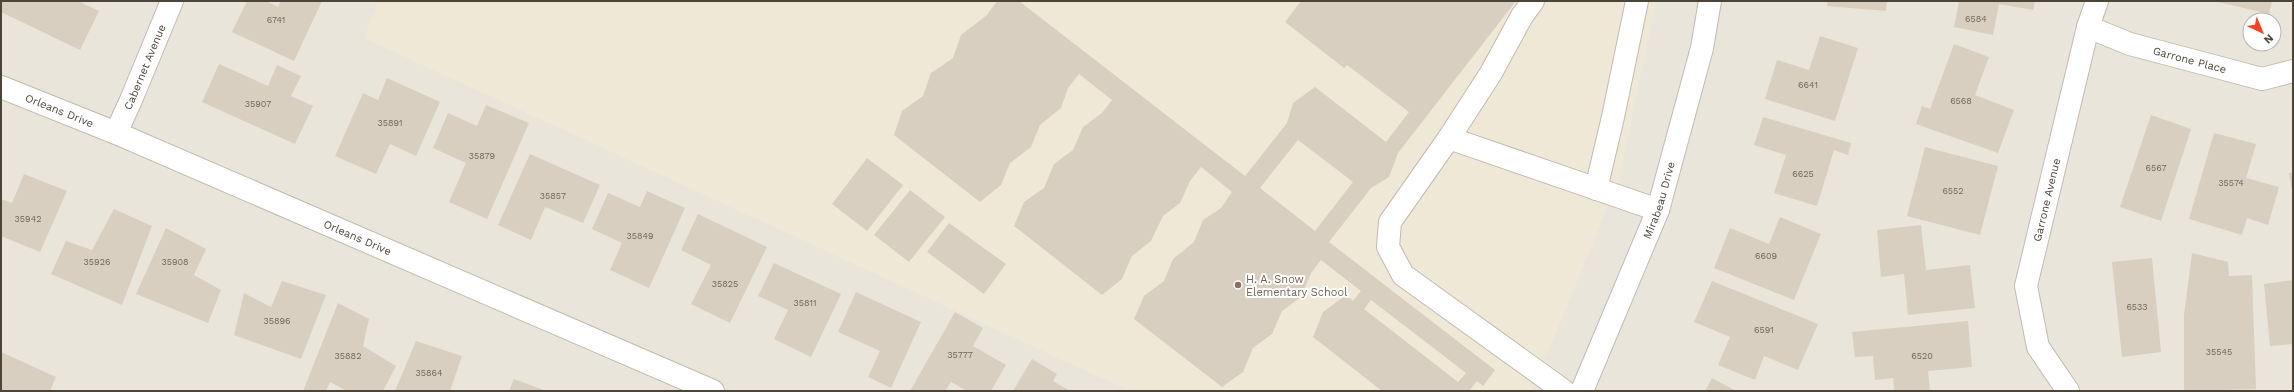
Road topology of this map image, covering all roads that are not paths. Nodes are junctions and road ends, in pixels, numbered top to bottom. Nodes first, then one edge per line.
1 (172, 1) edge
2 (1532, 1) edge
3 (1637, 1) edge
4 (1710, 1) edge
5 (2097, 1) edge
6 (2088, 27) junction
7 (2293, 71) edge
8 (1, 87) edge
9 (116, 133) junction
10 (1449, 138) junction
11 (1596, 189) junction
12 (1658, 210) junction
13 (713, 391) edge
14 (1564, 391) edge
15 (1582, 391) edge
16 (2068, 391) edge

1 - 9 street, Cabernet Avenue
2 - 10 street
3 - 11 street
4 - 12 street, Mirabeau Drive
5 - 6 street, Garrone Avenue
6 - 7 street, Garrone Place
6 - 16 street, Garrone Avenue
8 - 9 street, Orleans Drive
9 - 13 street, Orleans Drive
10 - 11 street
10 - 14 street
11 - 12 street
12 - 15 street, Mirabeau Drive

